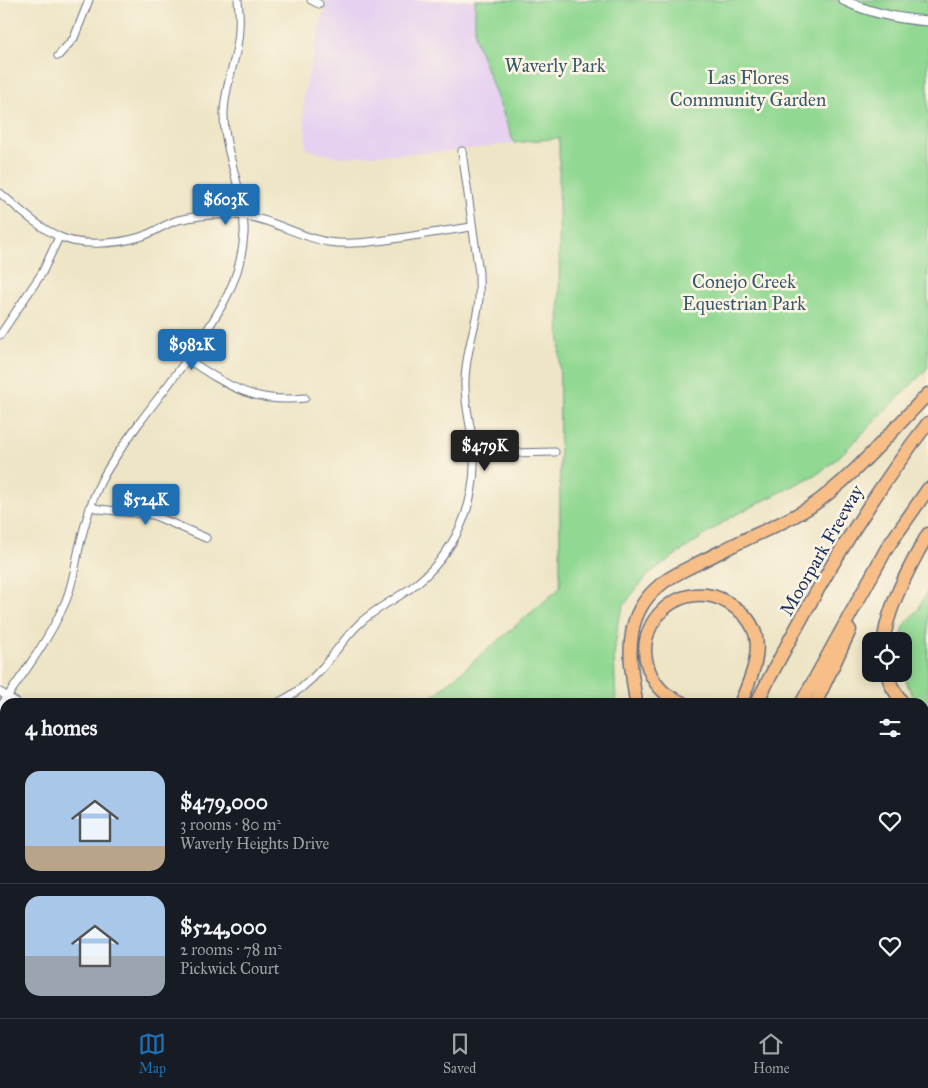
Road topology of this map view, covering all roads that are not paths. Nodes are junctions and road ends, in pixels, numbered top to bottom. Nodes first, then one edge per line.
1 (89, 0) edge
2 (238, 0) edge
3 (311, 0) edge
4 (843, 0) edge
5 (319, 4) dead end
6 (928, 21) edge
7 (58, 56) dead end
8 (462, 151) dead end
9 (0, 193) edge
10 (243, 215) junction
11 (471, 227) junction
12 (59, 237) junction
13 (0, 335) edge
14 (187, 359) junction
15 (928, 394) edge
16 (305, 398) dead end
17 (928, 423) edge
18 (555, 452) dead end
19 (474, 454) junction
20 (928, 489) edge
21 (90, 506) junction
22 (907, 518) junction
23 (928, 534) edge
24 (206, 538) dead end
25 (886, 632) edge
26 (890, 682) edge
27 (0, 692) edge
28 (7, 696) junction
29 (10, 698) edge
30 (286, 698) edge
31 (636, 698) edge
32 (671, 698) edge
33 (742, 698) edge
34 (759, 698) edge
35 (804, 698) edge
36 (818, 698) edge
37 (899, 698) edge

1 - 7 street
2 - 10 street
3 - 5 street
4 - 6 street
8 - 11 street
9 - 12 street
10 - 11 street
10 - 12 street
10 - 14 street
11 - 19 street
12 - 13 street
14 - 16 street
14 - 21 street
15 - 31 highway
17 - 34 highway, Moorpark Freeway
18 - 19 street
19 - 30 street
20 - 22 highway
21 - 24 street
21 - 28 street
22 - 35 highway
22 - 36 highway
23 - 25 highway
26 - 37 highway
27 - 28 street
28 - 29 street
32 - 33 highway

